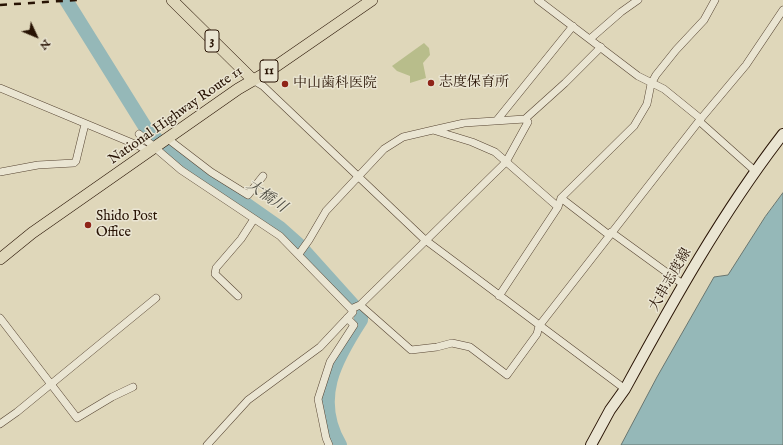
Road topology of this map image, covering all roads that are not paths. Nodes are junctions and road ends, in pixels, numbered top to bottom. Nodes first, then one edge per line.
1 (172, 0) edge
2 (372, 0) edge
3 (538, 0) edge
4 (638, 0) edge
5 (716, 0) edge
6 (783, 10) edge
7 (573, 26) junction
8 (590, 39) junction
9 (601, 47) junction
10 (253, 80) junction
11 (651, 84) junction
12 (0, 88) edge
13 (497, 120) junction
14 (525, 120) junction
15 (700, 120) junction
16 (85, 124) junction
17 (433, 130) junction
18 (139, 134) dead end
19 (783, 134) edge
20 (159, 146) junction
21 (506, 162) junction
22 (755, 171) junction
23 (0, 172) edge
24 (263, 176) dead end
25 (358, 177) junction
26 (561, 198) junction
27 (558, 207) junction
28 (254, 219) junction
29 (610, 234) junction
30 (426, 241) junction
31 (299, 254) junction
32 (0, 260) edge
33 (684, 285) junction
34 (238, 296) dead end
35 (499, 296) junction
36 (156, 298) dead end
37 (360, 305) junction
38 (351, 309) junction
39 (0, 318) edge
40 (347, 318) junction
41 (539, 326) junction
42 (52, 384) junction
43 (133, 387) dead end
44 (625, 389) junction
45 (0, 424) edge
46 (207, 445) edge
47 (329, 445) edge
48 (591, 445) edge

1 - 10 main road, 3
2 - 10 main road, National Highway Route 11 / 11
3 - 7 street
4 - 8 street
5 - 11 street
6 - 15 street
7 - 8 street
7 - 13 street
8 - 9 street
9 - 11 street
9 - 14 street
10 - 20 main road, National Highway Route 11 / 11
10 - 25 street
11 - 15 street
11 - 26 street
12 - 16 street
13 - 14 street
13 - 17 street
14 - 21 street
15 - 22 street
15 - 29 street
16 - 20 street
16 - 23 street
17 - 21 street
17 - 25 street
18 - 20 street
19 - 22 main road, 大串志度線
20 - 24 street
20 - 28 street
20 - 32 main road, National Highway Route 11 / 11
21 - 27 street
21 - 30 street
22 - 33 main road, 大串志度線
25 - 30 street
25 - 31 street
26 - 27 street
26 - 29 street
27 - 35 street
28 - 31 street
28 - 34 street
29 - 33 street
29 - 41 street
30 - 35 street
30 - 37 street
31 - 38 street
33 - 44 main road, 大串志度線
35 - 41 street
36 - 42 street
37 - 38 street
37 - 41 street
38 - 40 street
39 - 42 street
40 - 46 street
40 - 47 street
41 - 44 street
42 - 43 street
42 - 45 street
44 - 48 main road, 大串志度線

